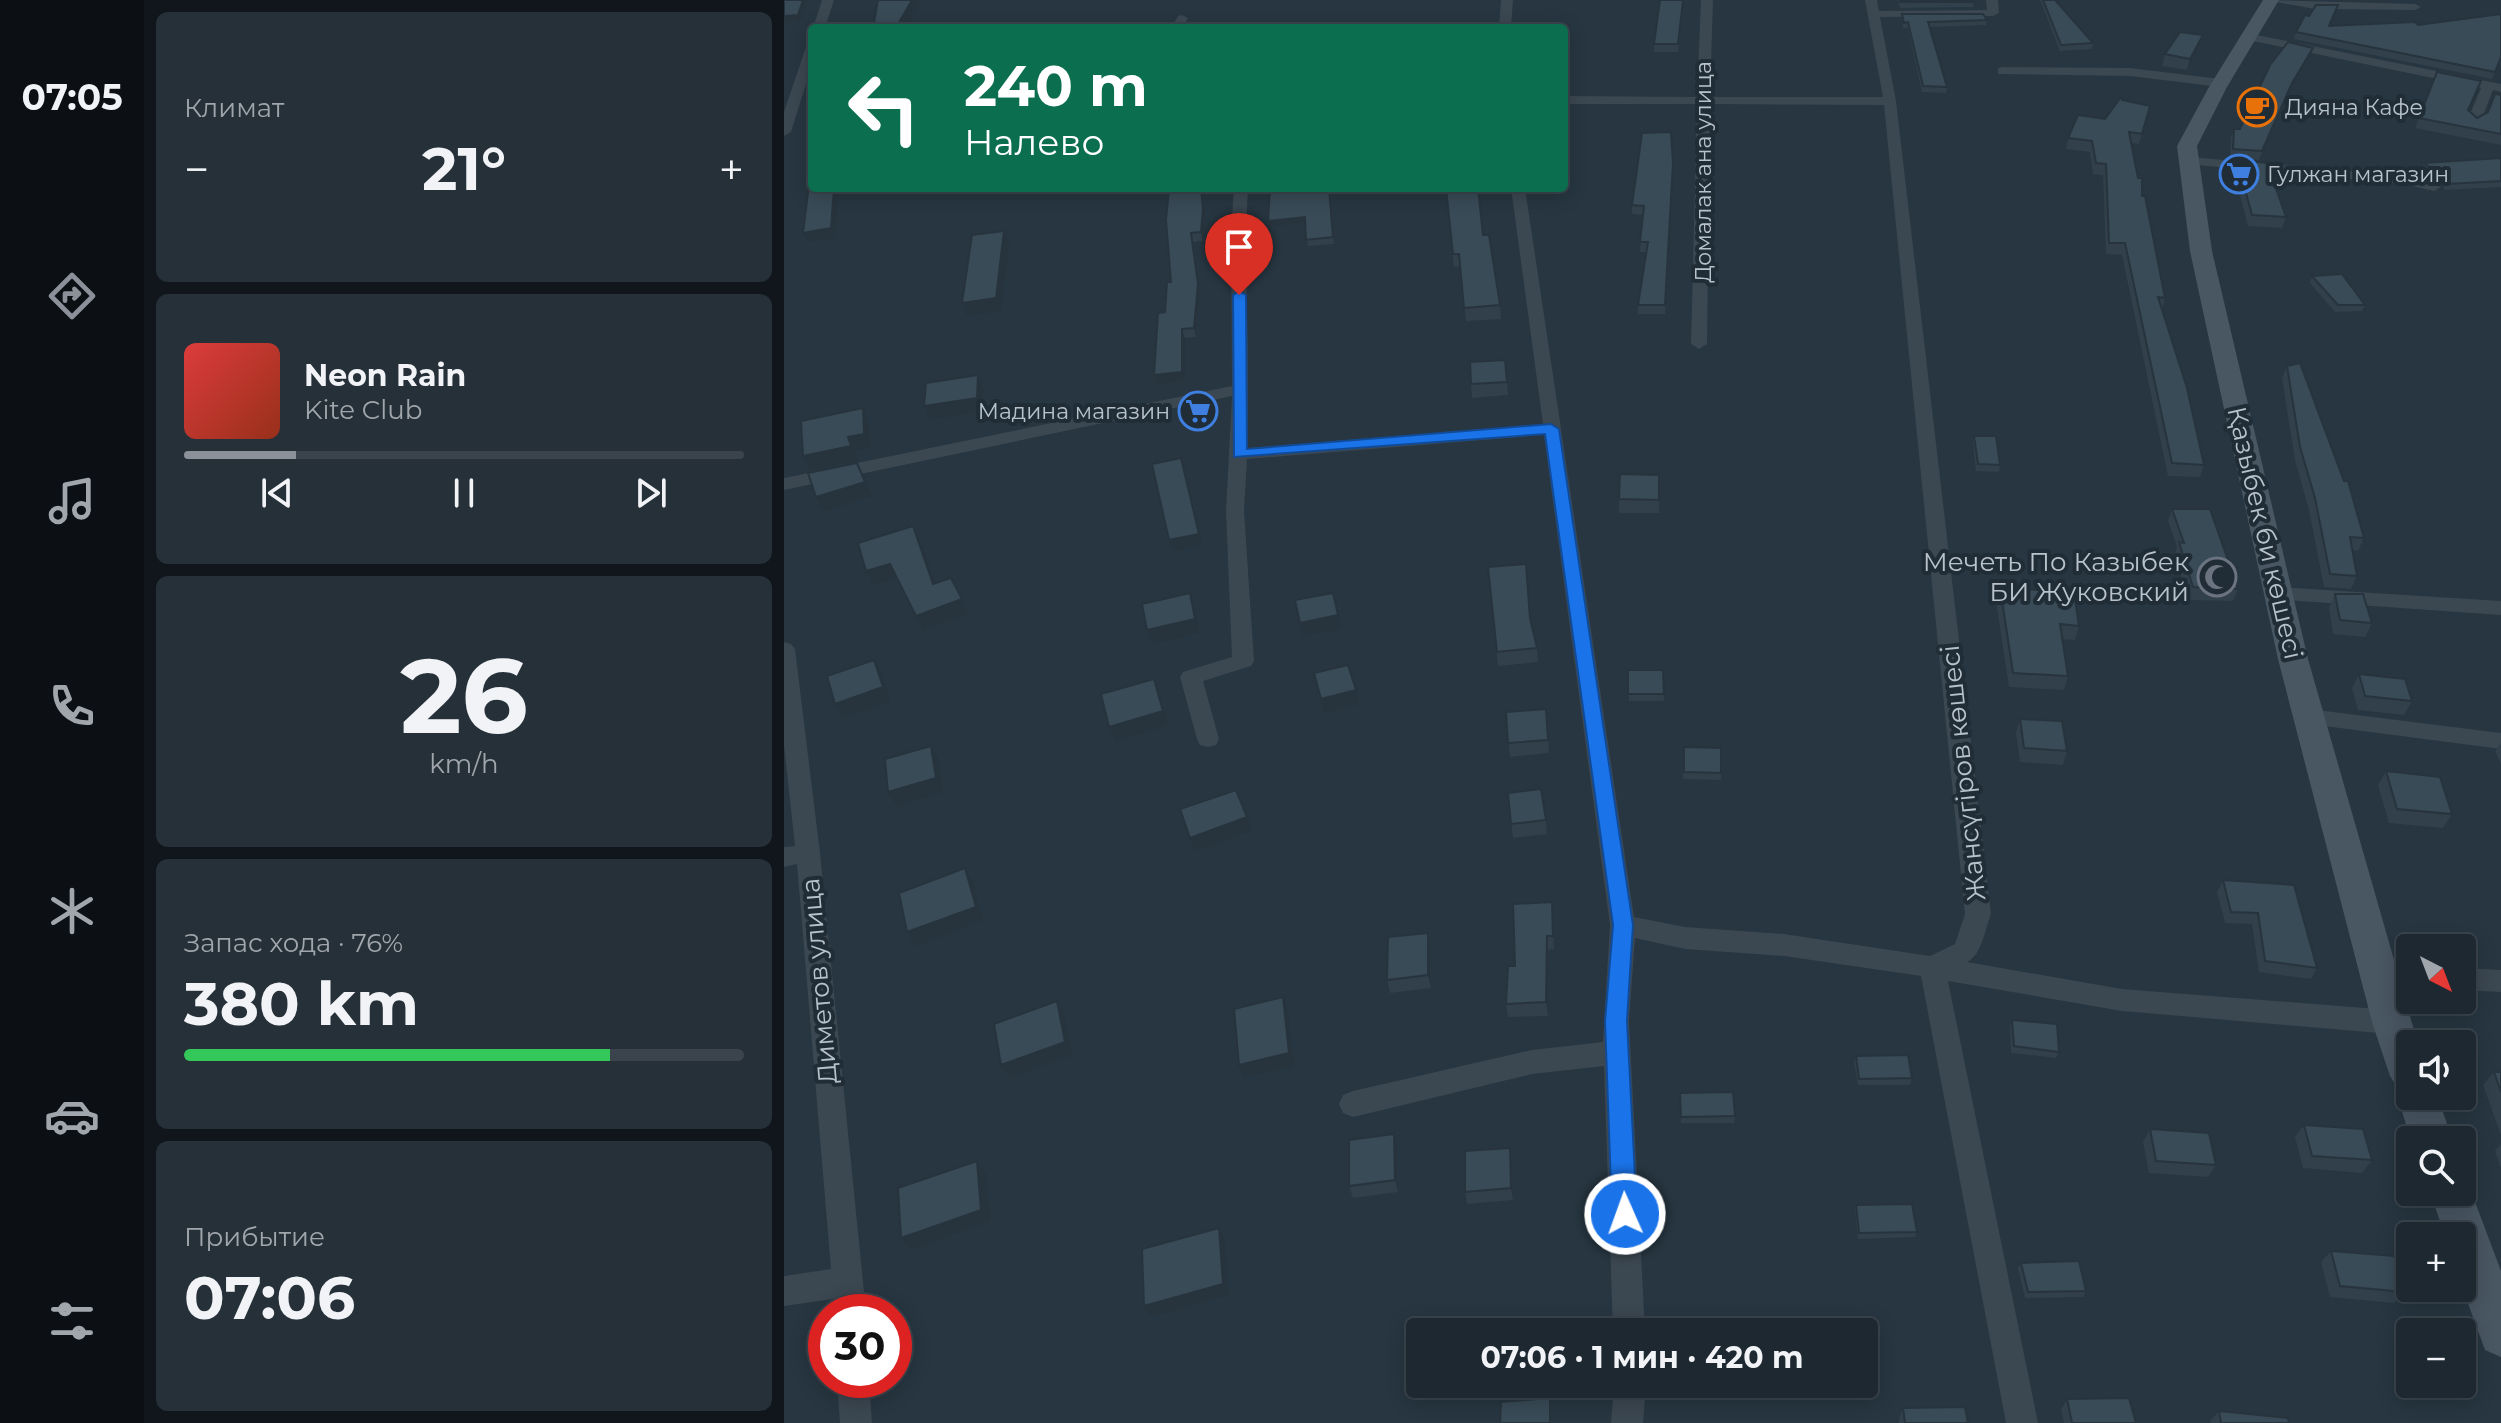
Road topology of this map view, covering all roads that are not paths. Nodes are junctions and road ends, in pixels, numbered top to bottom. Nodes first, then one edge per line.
1 (828, 0) edge
2 (1507, 0) edge
3 (1707, 0) edge
4 (1992, 0) edge
5 (2271, 0) edge
6 (1872, 7) edge
7 (2415, 7) dead end
8 (820, 24) edge
9 (1505, 24) edge
10 (2247, 37) junction
11 (808, 64) edge
12 (2002, 71) dead end
13 (2220, 83) junction
14 (2494, 87) edge
15 (1568, 100) edge
16 (1703, 100) junction
17 (1890, 101) junction
18 (2474, 121) edge
19 (784, 132) edge
20 (2191, 161) junction
21 (2434, 187) dead end
22 (1241, 192) edge
23 (1519, 192) edge
24 (1699, 344) dead end
25 (1241, 389) junction
26 (1551, 429) junction
27 (1240, 454) junction
28 (784, 484) edge
29 (2279, 594) junction
30 (2501, 608) edge
31 (784, 649) edge
32 (2309, 717) junction
33 (1208, 739) dead end
34 (2501, 741) edge
35 (796, 855) edge
36 (1623, 925) junction
37 (1932, 967) junction
38 (2378, 975) junction
39 (2396, 976) edge
40 (2476, 980) edge
41 (2501, 981) edge
42 (2391, 1022) junction
43 (2396, 1036) edge
44 (1617, 1053) junction
45 (1353, 1104) dead end
46 (2456, 1206) edge
47 (784, 1291) edge
48 (816, 1294) edge
49 (849, 1294) edge
50 (1628, 1318) edge
51 (2501, 1334) edge
52 (854, 1398) edge
53 (1629, 1398) edge
54 (856, 1423) edge
55 (1627, 1423) edge
56 (2022, 1423) edge

1 - 8 street
2 - 9 street
3 - 16 street, Домалак ана улица
4 - 6 street
5 - 7 street
5 - 10 main road, Қазыбек би көшесі
6 - 17 street, Жансүгіров көшесі
10 - 13 main road, Қазыбек би көшесі
10 - 14 street
11 - 19 street
12 - 13 street
13 - 20 main road, Қазыбек би көшесі
14 - 18 street
15 - 16 street
16 - 17 street
16 - 24 street, Домалак ана улица
17 - 37 street, Жансүгіров көшесі
20 - 21 street
20 - 29 main road, Қазыбек би көшесі
22 - 25 street
23 - 26 street
25 - 27 street
25 - 28 street
26 - 27 street
26 - 36 street
27 - 33 street
29 - 30 street
29 - 32 main road, Қазыбек би көшесі
31 - 35 street, Диметов улица
32 - 34 street
32 - 38 main road, Қазыбек би көшесі
35 - 49 street, Диметов улица
36 - 37 street
36 - 44 street
37 - 42 street
37 - 56 street
38 - 39 street
38 - 42 main road, Қазыбек би көшесі
40 - 41 street
42 - 43 main road, Қазыбек би көшесі
44 - 45 street
44 - 50 street
46 - 51 main road
47 - 48 street
52 - 54 street
53 - 55 street

